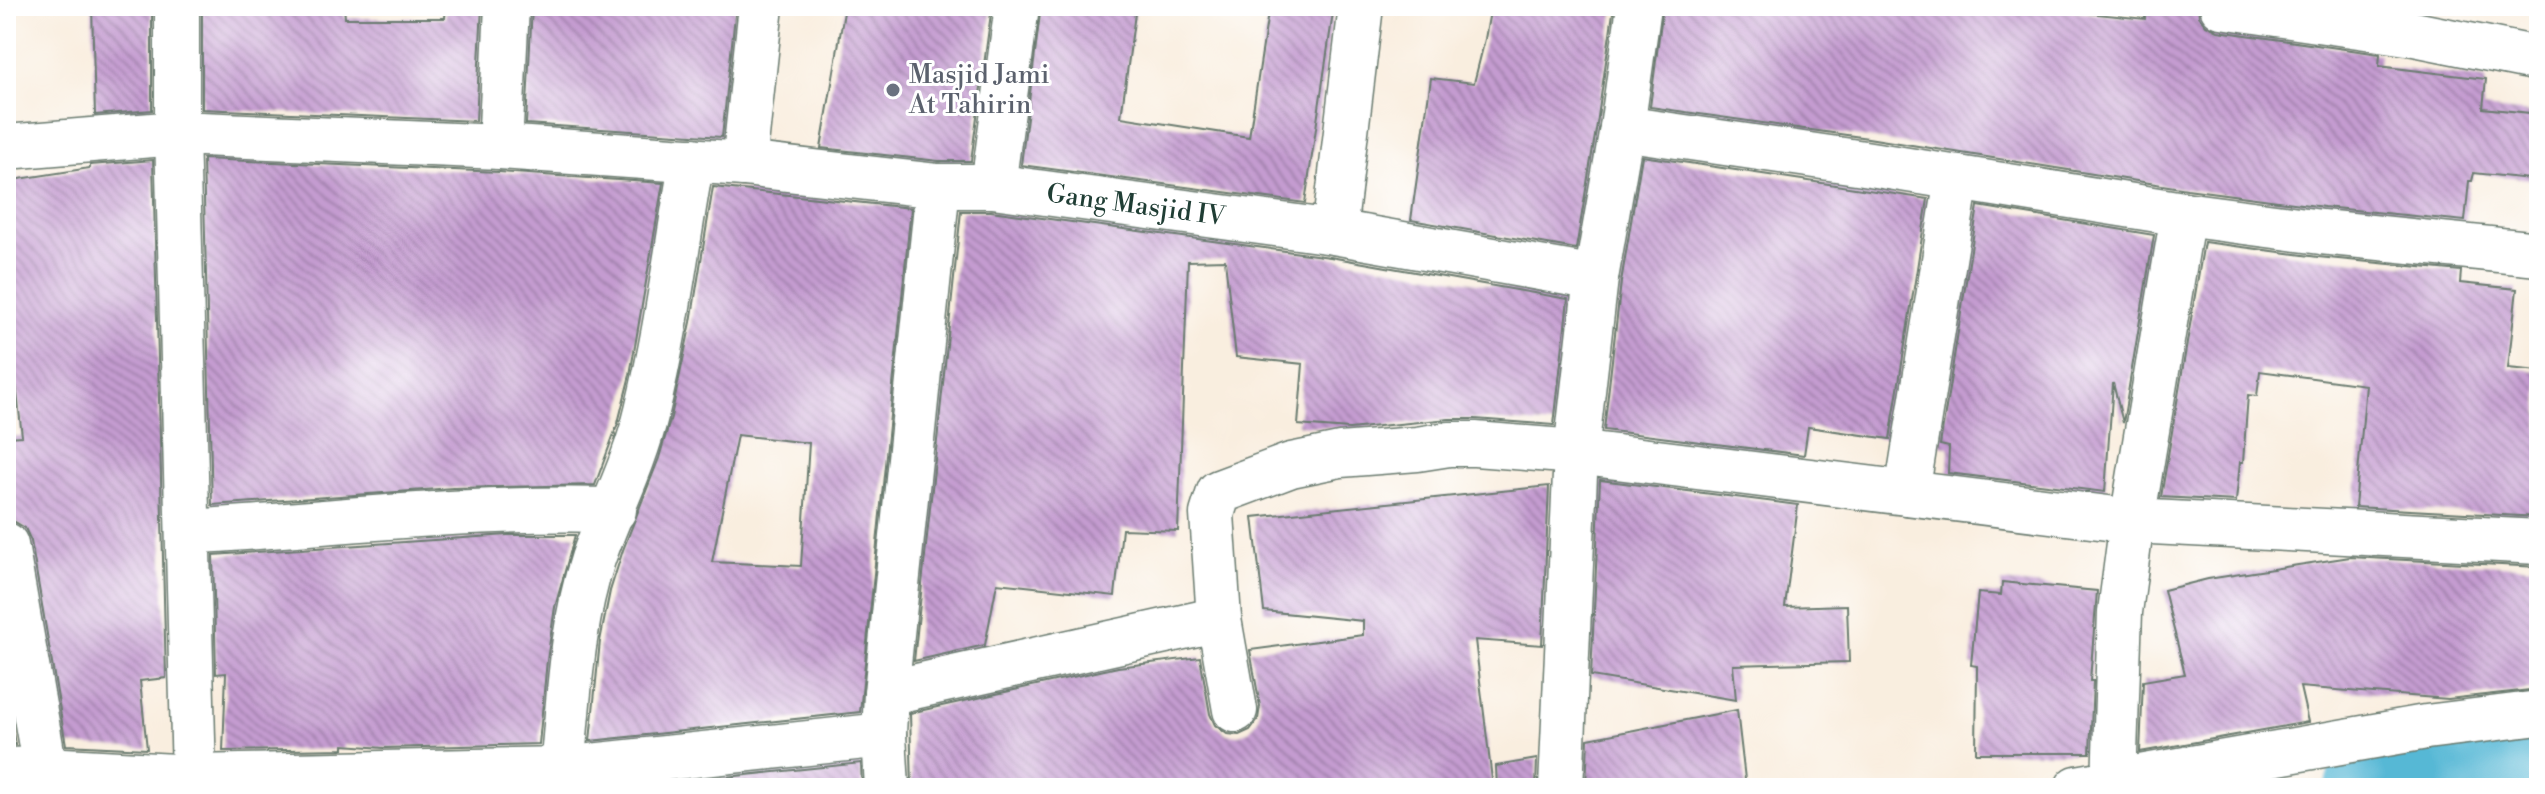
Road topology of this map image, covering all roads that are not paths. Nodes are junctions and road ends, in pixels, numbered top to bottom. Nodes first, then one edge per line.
1 (177, 6) edge
2 (507, 6) edge
3 (761, 6) edge
4 (1017, 6) edge
5 (1361, 6) edge
6 (1639, 6) edge
7 (2222, 6) edge
8 (2416, 20) edge
9 (2539, 59) edge
10 (1622, 128) junction
11 (177, 133) junction
12 (6, 147) edge
13 (500, 147) junction
14 (692, 160) junction
15 (744, 164) junction
16 (1957, 178) junction
17 (938, 186) junction
18 (993, 186) junction
19 (2183, 214) junction
20 (1334, 232) junction
21 (2539, 254) edge
22 (1596, 278) junction
23 (1576, 452) junction
24 (1907, 493) junction
25 (614, 510) junction
26 (2132, 521) junction
27 (188, 532) junction
28 (2539, 542) edge
29 (6, 545) edge
30 (1219, 619) junction
31 (1235, 710) dead end
32 (2539, 713) edge
33 (885, 714) junction
34 (562, 769) junction
35 (26, 770) edge
36 (194, 777) junction
37 (2096, 785) edge
38 (887, 788) edge
39 (1561, 788) edge

1 - 11 street
2 - 13 street
3 - 15 street
4 - 18 street
5 - 20 street
6 - 10 street
7 - 8 street
8 - 9 street
10 - 16 street
10 - 22 street
11 - 12 street, Gang Masjid IV
11 - 13 street, Gang Masjid IV
11 - 27 street
13 - 14 street, Gang Masjid IV
14 - 15 street, Gang Masjid IV
14 - 25 street
15 - 17 street, Gang Masjid IV
16 - 19 street
16 - 24 street
17 - 18 street, Gang Masjid IV
17 - 33 street
18 - 20 street, Gang Masjid IV
19 - 21 street
19 - 26 street
20 - 22 street, Gang Masjid IV
22 - 23 street
23 - 24 street
23 - 30 street
23 - 39 street
24 - 26 street
25 - 27 street
25 - 34 street
26 - 28 street
26 - 37 street
27 - 36 street
29 - 35 street
30 - 31 street
30 - 33 street
32 - 37 street
33 - 34 street
33 - 38 street
34 - 36 street
35 - 36 street

